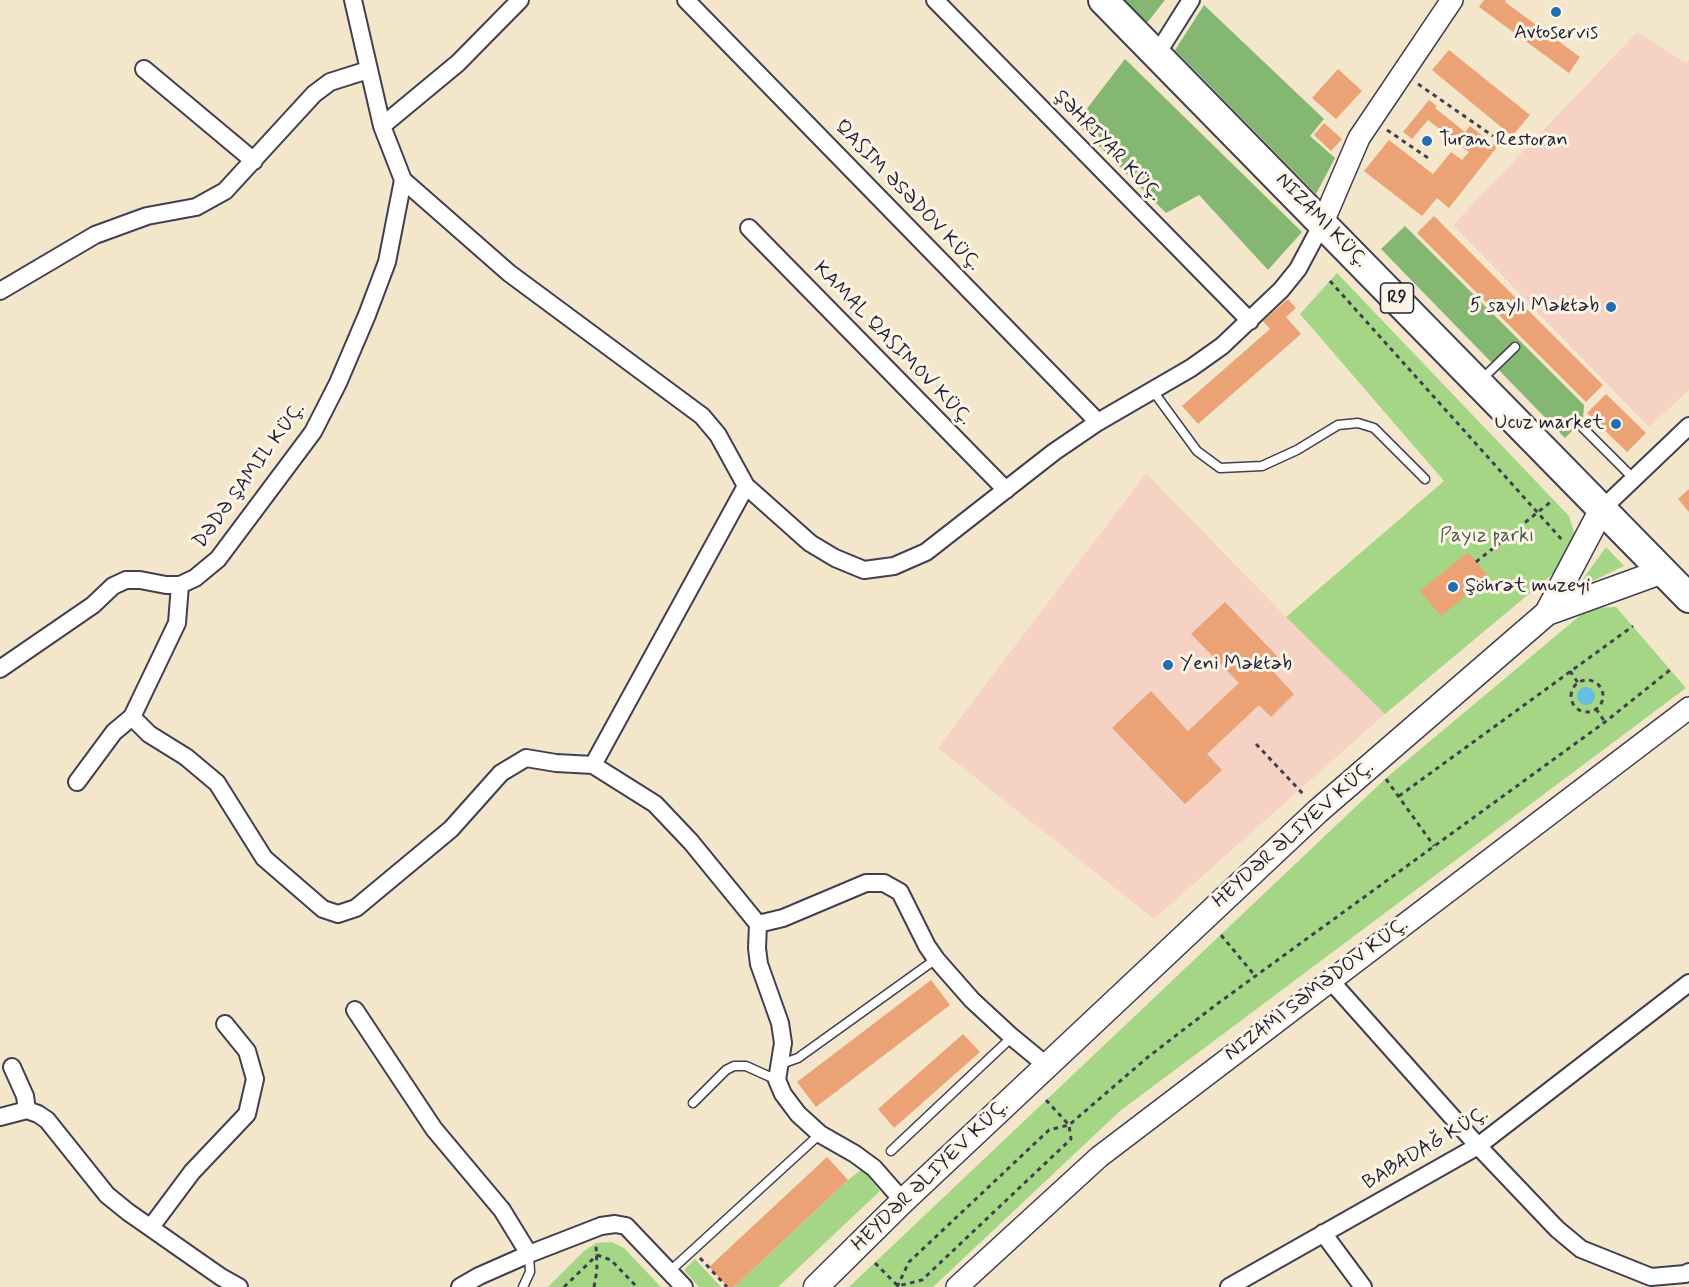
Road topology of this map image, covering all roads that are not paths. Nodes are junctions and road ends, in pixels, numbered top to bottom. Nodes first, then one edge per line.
1 (353, 0) edge
2 (520, 0) edge
3 (686, 0) edge
4 (935, 0) edge
5 (1103, 0) edge
6 (1191, 0) edge
7 (1452, 0) edge
8 (1157, 54) junction
9 (144, 69) dead end
10 (368, 70) junction
11 (382, 126) junction
12 (254, 161) junction
13 (403, 180) junction
14 (1323, 222) junction
15 (749, 228) dead end
16 (0, 291) edge
17 (1250, 321) junction
18 (1515, 347) dead end
19 (1479, 382) junction
20 (1153, 391) junction
21 (1098, 422) junction
22 (1689, 426) edge
23 (1583, 428) dead end
24 (1425, 478) dead end
25 (1633, 478) junction
26 (746, 486) junction
27 (1006, 490) junction
28 (1602, 508) junction
29 (1663, 571) junction
30 (180, 585) junction
31 (1689, 598) edge
32 (1548, 613) junction
33 (0, 669) edge
34 (1689, 708) edge
35 (132, 717) junction
36 (593, 765) junction
37 (77, 782) dead end
38 (758, 924) junction
39 (936, 959) junction
40 (1330, 980) junction
41 (1689, 983) edge
42 (355, 1010) dead end
43 (225, 1024) dead end
44 (1012, 1037) junction
45 (1046, 1065) junction
46 (12, 1067) dead end
47 (779, 1072) junction
48 (693, 1104) dead end
49 (27, 1110) junction
50 (0, 1117) edge
51 (820, 1134) junction
52 (1478, 1146) junction
53 (891, 1151) dead end
54 (903, 1201) junction
55 (151, 1227) junction
56 (1323, 1233) junction
57 (529, 1254) junction
58 (670, 1271) junction
59 (1689, 1272) edge
60 (964, 1284) edge
61 (239, 1287) edge
62 (460, 1287) edge
63 (523, 1287) edge
64 (684, 1287) edge
65 (816, 1287) edge
66 (1229, 1287) edge
67 (1363, 1287) edge

1 - 10 street
2 - 11 street
3 - 21 street
4 - 17 street, ŞƏHRIYAR KÜÇ.
5 - 8 highway, NIZAMI KÜÇ. / R9
6 - 8 street
7 - 14 street
8 - 14 highway, NIZAMI KÜÇ. / R9
9 - 12 street
10 - 11 street
10 - 12 street
11 - 13 street
12 - 16 street
13 - 26 street
13 - 30 street, DƏDƏ ŞAMIL KÜÇ.
14 - 17 street
14 - 19 highway, NIZAMI KÜÇ. / R9
15 - 27 street
17 - 20 street
18 - 19 lane
19 - 28 highway, NIZAMI KÜÇ. / R9
20 - 21 street
20 - 24 lane
21 - 27 street
22 - 25 street
23 - 25 lane
25 - 28 street
26 - 27 street
26 - 36 street
28 - 29 highway, NIZAMI KÜÇ. / R9
28 - 32 main road
29 - 31 highway, NIZAMI KÜÇ. / R9
29 - 32 main road
30 - 33 street
30 - 35 street
32 - 45 main road, HEYDƏR ƏLIYEV KÜÇ.
34 - 40 street, NIZAMI SƏMƏDOV KÜÇ.
35 - 36 street
35 - 37 street
36 - 38 street
38 - 39 street
38 - 47 street
39 - 44 street
39 - 47 lane
40 - 52 street
40 - 60 street, NIZAMI SƏMƏDOV KÜÇ.
41 - 52 street, BABADAĞ KÜÇ.
42 - 57 street
43 - 55 street
44 - 45 street
44 - 53 lane
45 - 54 main road, HEYDƏR ƏLIYEV KÜÇ.
46 - 49 street
47 - 48 lane
47 - 51 street
49 - 50 street
49 - 55 street
51 - 54 street
51 - 58 lane
52 - 56 street, BABADAĞ KÜÇ.
52 - 59 street
54 - 65 main road, HEYDƏR ƏLIYEV KÜÇ.
55 - 61 street
56 - 66 street, BABADAĞ KÜÇ.
56 - 67 street
57 - 58 street
57 - 62 street
57 - 63 lane
58 - 64 street

